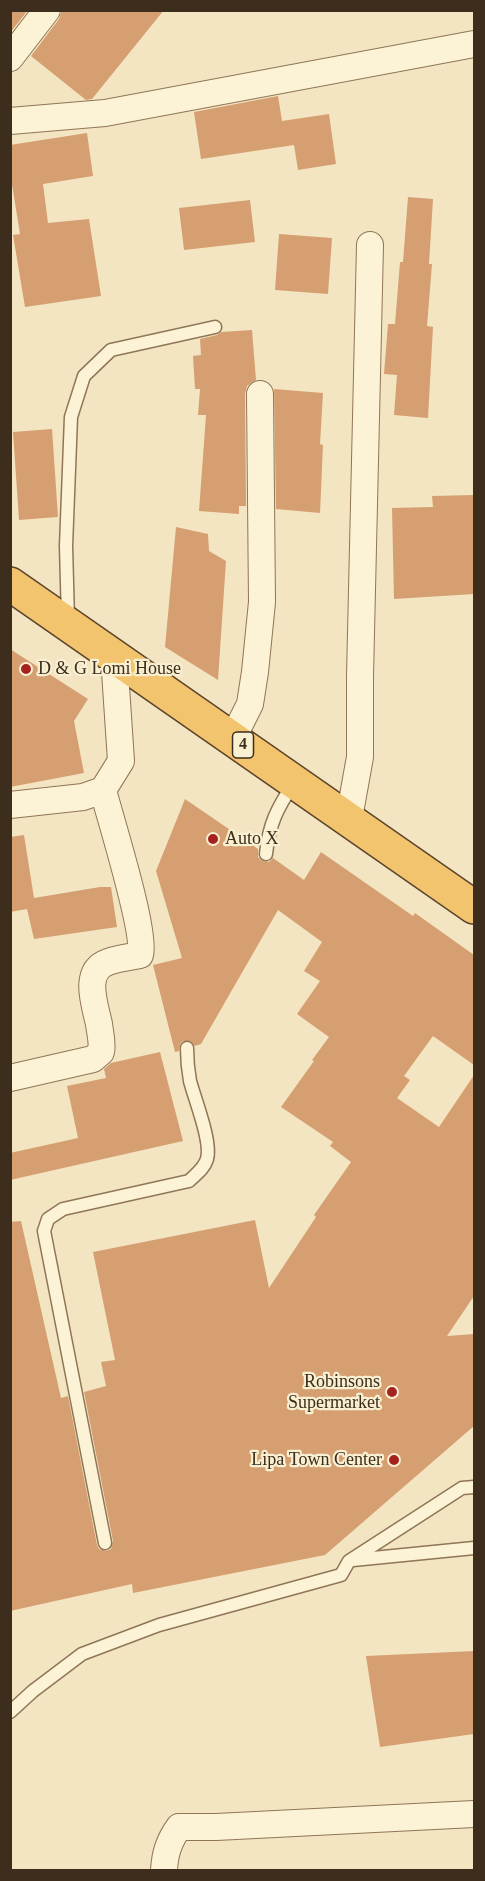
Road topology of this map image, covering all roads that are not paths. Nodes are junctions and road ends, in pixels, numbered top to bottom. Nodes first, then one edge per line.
1 (47, 10) edge
2 (474, 44) edge
3 (10, 58) edge
4 (10, 121) edge
5 (370, 245) dead end
6 (215, 327) dead end
7 (260, 394) dead end
8 (10, 584) edge
9 (68, 624) junction
10 (114, 657) junction
11 (233, 738) junction
12 (295, 781) junction
13 (103, 790) junction
14 (10, 805) edge
15 (349, 818) junction
16 (266, 854) dead end
17 (474, 907) edge
18 (187, 1048) dead end
19 (10, 1078) edge
20 (474, 1487) edge
21 (105, 1543) dead end
22 (474, 1548) edge
23 (349, 1561) junction
24 (10, 1712) edge
25 (474, 1814) edge
26 (164, 1870) edge

1 - 3 street
2 - 4 street
5 - 15 street
6 - 9 lane
7 - 11 street
8 - 9 highway, 4
9 - 10 highway, 4
10 - 11 highway, 4
10 - 13 street
11 - 12 highway, 4
12 - 15 highway, 4
12 - 16 lane
13 - 14 street
13 - 19 street
15 - 17 highway, 4
18 - 21 lane
20 - 23 lane
22 - 23 lane
23 - 24 lane
25 - 26 street

